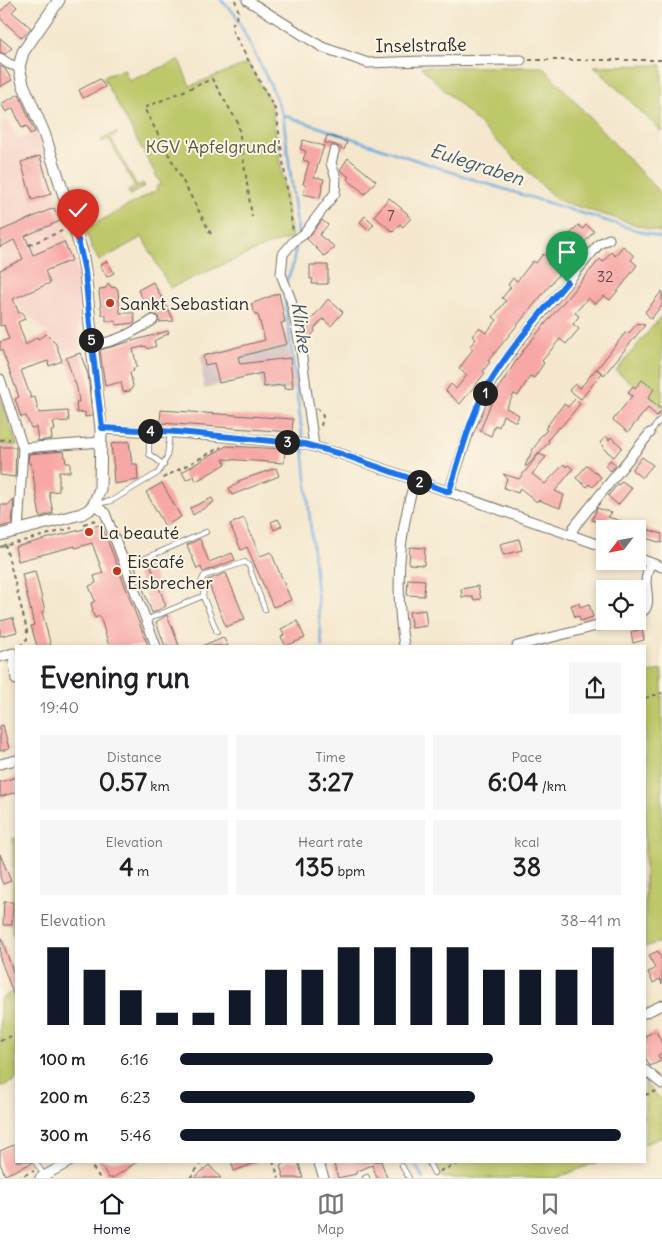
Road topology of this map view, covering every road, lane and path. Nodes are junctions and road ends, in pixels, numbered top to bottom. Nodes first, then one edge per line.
1 (59, 0) edge
2 (235, 0) edge
3 (247, 0) edge
4 (0, 58) edge
5 (521, 60) joint
6 (662, 60) edge
7 (19, 67) junction
8 (334, 151) dead end
9 (252, 216) dead end
10 (57, 232) dead end
11 (211, 234) dead end
12 (609, 239) dead end
13 (294, 241) junction
14 (29, 245) dead end
15 (153, 320) dead end
16 (92, 346) junction
17 (0, 379) edge
18 (662, 417) edge
19 (102, 428) junction
20 (149, 431) junction
21 (170, 432) junction
22 (650, 433) joint
23 (229, 437) junction
24 (101, 442) junction
25 (307, 445) junction
26 (23, 448) junction
27 (164, 466) junction
28 (160, 479) dead end
29 (415, 480) junction
30 (449, 492) junction
31 (94, 504) junction
32 (18, 530) junction
33 (206, 532) dead end
34 (1, 535) edge
35 (571, 535) junction
36 (596, 544) edge
37 (646, 561) edge
38 (650, 562) junction
39 (662, 566) edge
40 (125, 567) junction
41 (203, 596) junction
42 (646, 609) edge
43 (266, 610) dead end
44 (146, 620) junction
45 (596, 626) edge
46 (217, 632) dead end
47 (21, 645) edge
48 (156, 645) edge
49 (404, 645) edge
50 (521, 645) edge
51 (0, 657) edge
52 (15, 671) edge
53 (662, 694) edge
54 (646, 698) edge
55 (15, 760) edge
56 (0, 764) edge
57 (662, 1005) edge
58 (646, 1013) edge
59 (15, 1034) edge
60 (0, 1041) edge
61 (646, 1071) edge
62 (662, 1084) edge
63 (662, 1089) edge
64 (646, 1095) edge
65 (36, 1163) edge
66 (68, 1163) edge
67 (89, 1163) edge
68 (201, 1163) edge
69 (274, 1163) edge
70 (319, 1163) edge
71 (429, 1163) edge
72 (460, 1163) edge
73 (402, 1166) dead end
74 (434, 1172) joint
75 (43, 1177) edge
76 (100, 1178) edge
77 (190, 1178) edge
78 (278, 1178) edge
79 (324, 1178) edge
80 (409, 1178) edge

1 - 7 street
2 - 13 path
3 - 5 street, Inselstraße
4 - 7 street
5 - 6 path
7 - 16 street
8 - 13 street
9 - 11 path
10 - 14 path
12 - 30 street
13 - 25 street
15 - 16 street
16 - 19 street
17 - 26 street
18 - 22 lane
19 - 20 street
19 - 24 street
20 - 21 street
20 - 27 lane
21 - 23 street
21 - 27 lane
22 - 35 street
23 - 25 street
23 - 28 path
24 - 26 street
24 - 31 street
25 - 29 street
26 - 32 street
27 - 31 lane
29 - 30 street
29 - 49 street
30 - 35 street
31 - 32 street
31 - 40 street
32 - 34 street
33 - 40 lane
34 - 47 path
35 - 36 street
37 - 38 street
38 - 39 street
38 - 42 street
40 - 44 street
41 - 43 lane
41 - 44 lane
41 - 46 lane
44 - 48 street
45 - 50 street
51 - 52 street
53 - 54 path
55 - 56 street
57 - 58 street
59 - 60 path
61 - 62 street
63 - 64 path
65 - 75 lane
66 - 75 street
67 - 76 path
68 - 77 path
69 - 78 path
70 - 79 street
71 - 74 lane
72 - 74 path
73 - 80 lane

